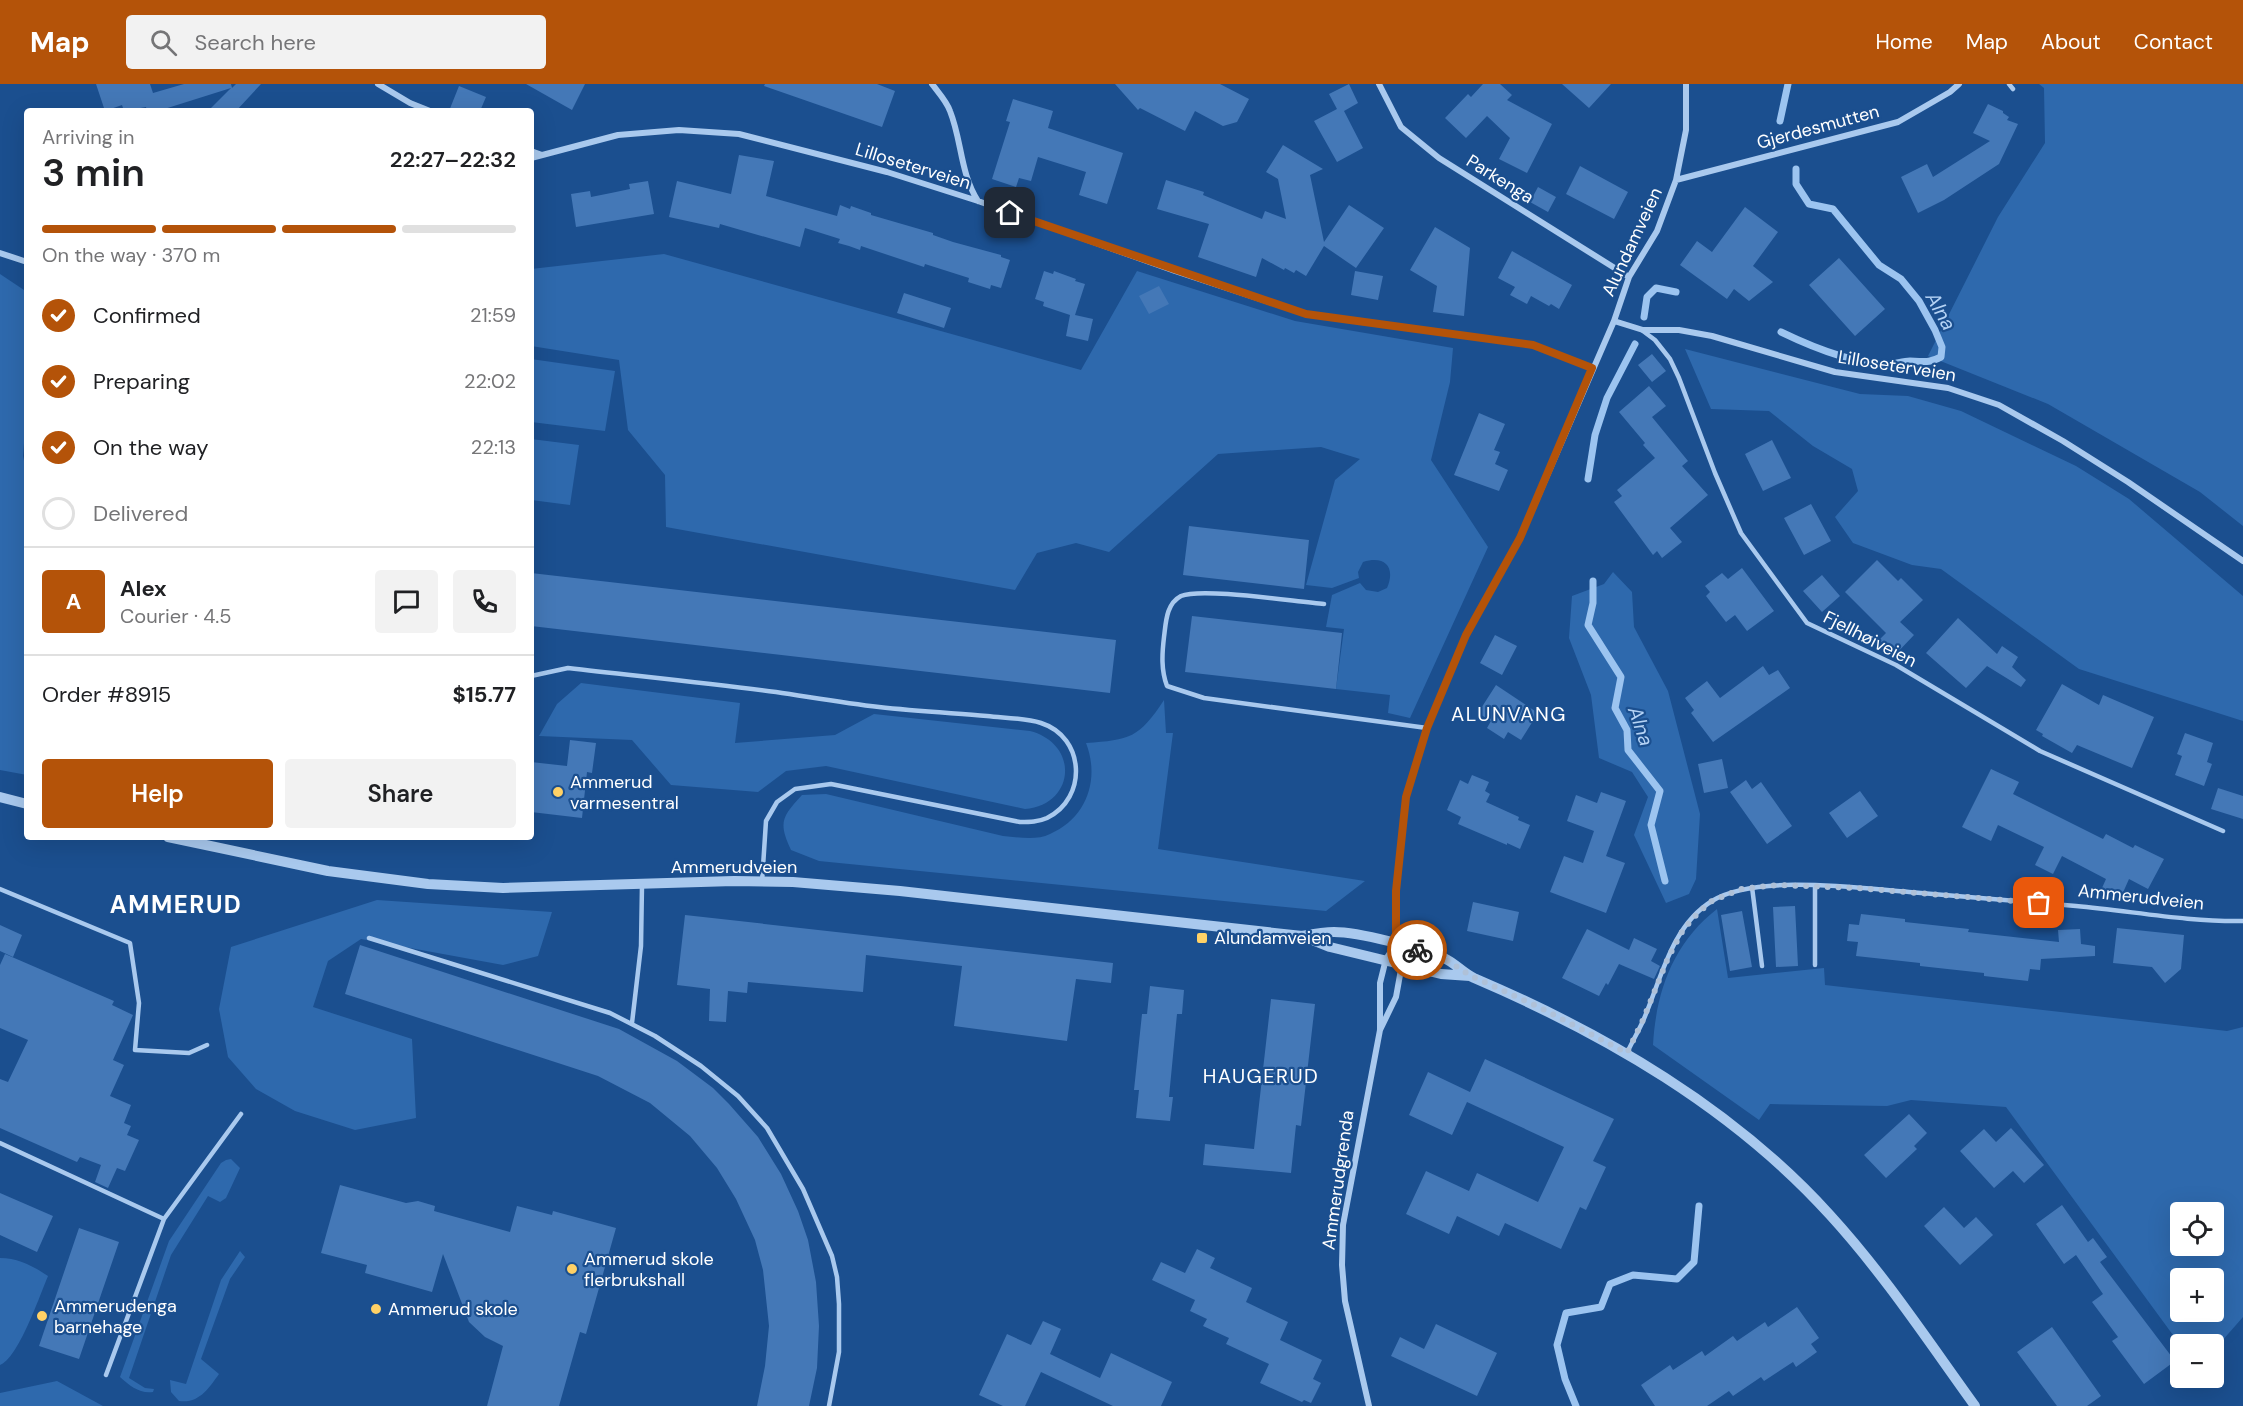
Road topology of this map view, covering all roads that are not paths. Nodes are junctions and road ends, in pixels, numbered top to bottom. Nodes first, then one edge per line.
1 (378, 84) edge
2 (932, 84) edge
3 (1379, 84) edge
4 (1686, 84) edge
5 (1959, 84) edge
6 (422, 108) edge
7 (534, 152) edge
8 (542, 155) junction
9 (534, 157) edge
10 (1676, 180) junction
11 (978, 201) junction
12 (0, 253) edge
13 (24, 261) edge
14 (1629, 277) junction
15 (1614, 321) junction
16 (1643, 330) junction
17 (1592, 368) junction
18 (2243, 561) edge
19 (1324, 604) dead end
20 (534, 675) edge
21 (1427, 728) junction
22 (0, 797) edge
23 (24, 803) edge
24 (2223, 831) dead end
25 (182, 840) edge
26 (762, 882) junction
27 (642, 884) junction
28 (1815, 886) junction
29 (1752, 887) junction
30 (0, 889) edge
31 (2243, 921) edge
32 (1302, 936) junction
33 (369, 938) dead end
34 (1396, 944) junction
35 (1386, 959) junction
36 (1402, 964) junction
37 (1815, 965) dead end
38 (1762, 966) dead end
39 (1471, 976) junction
40 (632, 1023) junction
41 (1380, 1030) junction
42 (207, 1045) dead end
43 (1627, 1053) junction
44 (241, 1114) dead end
45 (0, 1143) edge
46 (164, 1219) junction
47 (106, 1375) dead end
48 (829, 1406) edge
49 (1369, 1406) edge
50 (1975, 1406) edge

1 - 6 street
2 - 11 street
3 - 14 street, Parkenga
4 - 10 street, Alundamveien
5 - 10 street, Gjerdesmutten
7 - 8 street
8 - 9 street, Lilloseterveien
8 - 11 street, Lilloseterveien
10 - 14 street, Alundamveien
11 - 17 street, Lilloseterveien
12 - 13 street
14 - 15 street, Alundamveien
15 - 16 street, Lilloseterveien
15 - 17 street, Alundamveien
16 - 18 street, Lilloseterveien
16 - 24 lane, Fjellhøiveien
17 - 21 street, Alundamveien
19 - 21 lane
20 - 26 lane
21 - 34 street, Alundamveien
22 - 23 street
25 - 27 street, Ammerudveien
26 - 27 street, Ammerudveien
26 - 32 street, Ammerudveien
27 - 40 lane
28 - 29 lane, Ammerudveien
28 - 31 lane, Ammerudveien
28 - 37 lane
29 - 38 lane
29 - 43 lane, Ammerudveien
30 - 42 lane
32 - 34 street, Ammerudveien
32 - 35 street, Ammerudveien
33 - 40 lane
34 - 35 street
34 - 36 street, Alundamveien
34 - 39 street, Ammerudveien
35 - 36 street, Ammerudveien
35 - 41 street
36 - 39 street, Ammerudveien
36 - 41 street, Alundamveien
39 - 43 street, Ammerudveien
40 - 48 lane
41 - 49 street, Ammerudgrenda
43 - 50 street, Ammerudveien
44 - 46 lane
45 - 46 lane
46 - 47 lane

